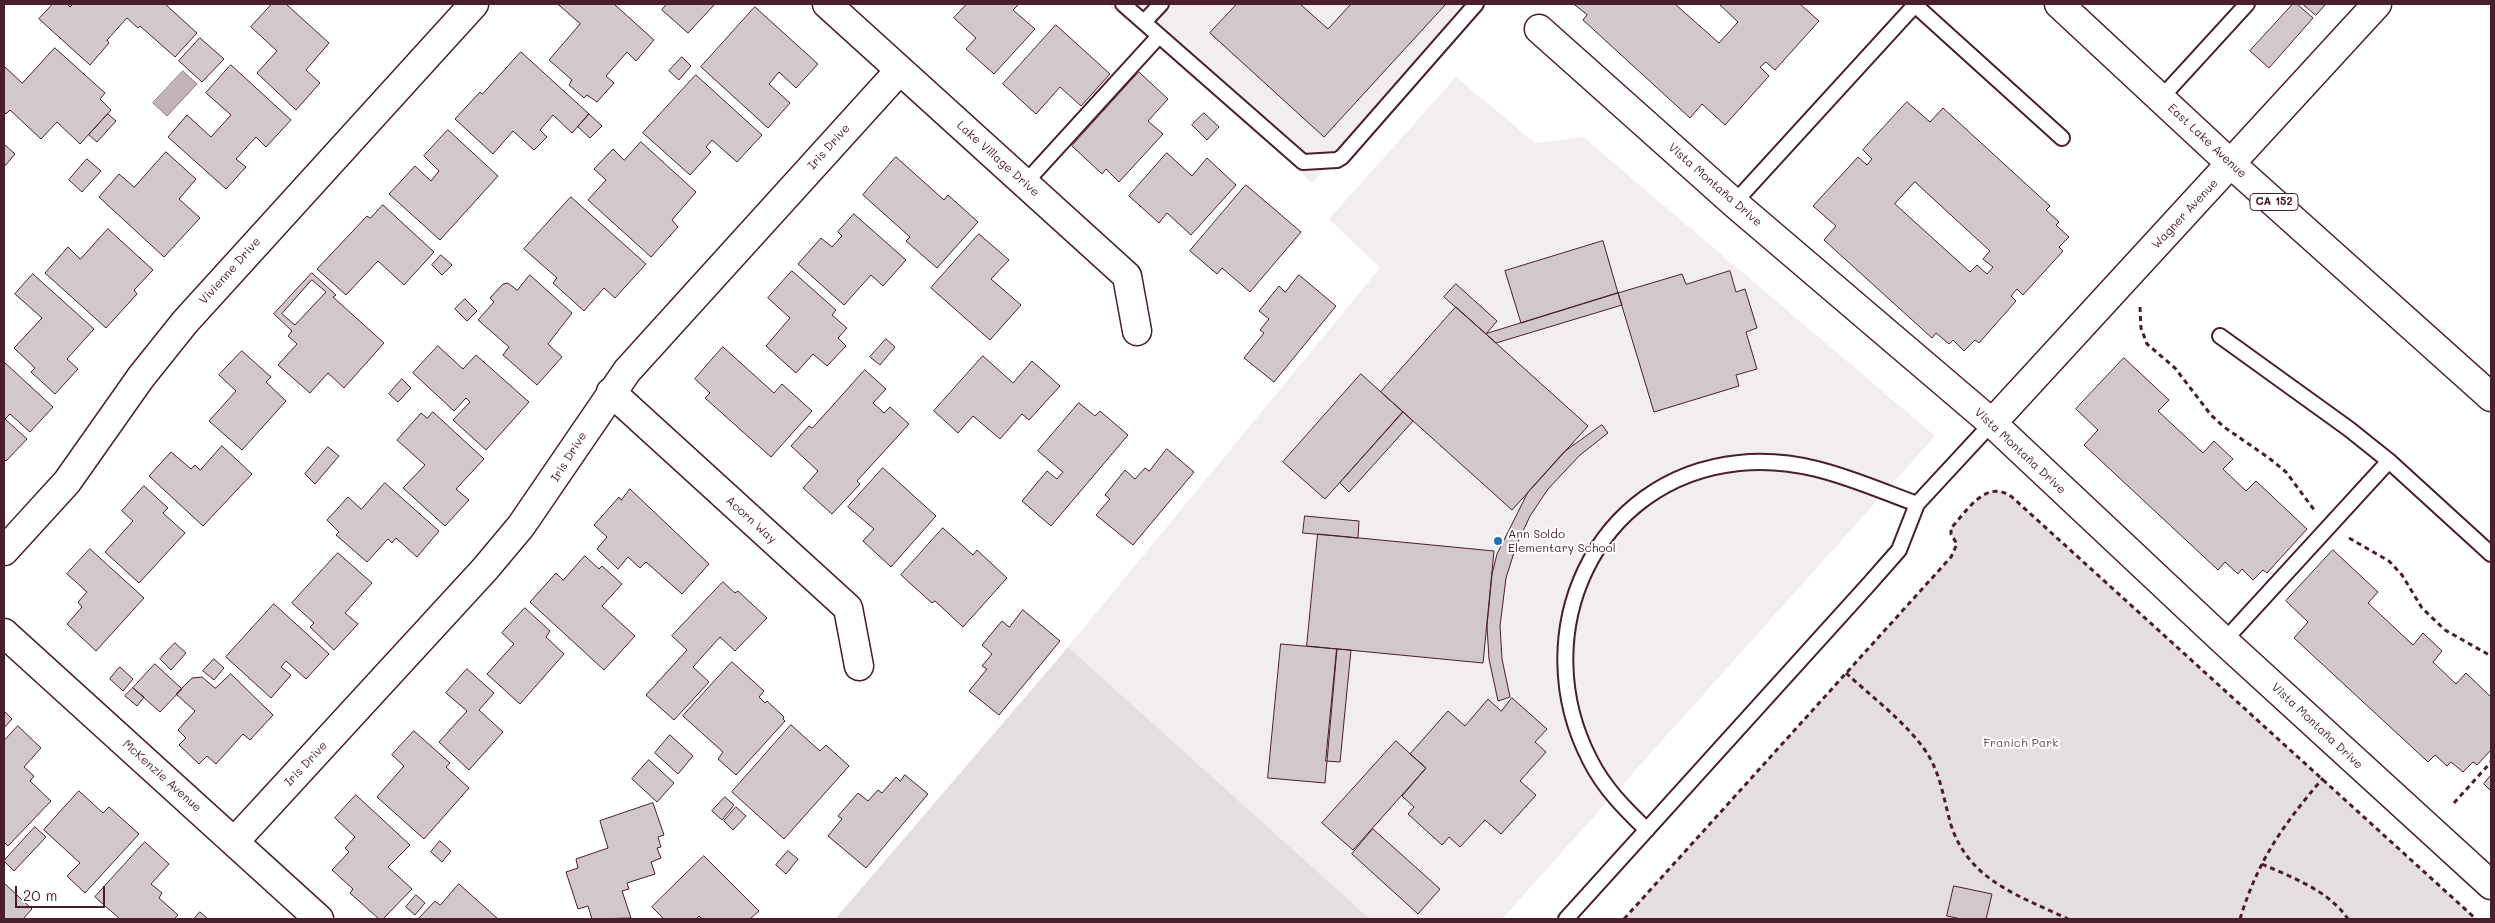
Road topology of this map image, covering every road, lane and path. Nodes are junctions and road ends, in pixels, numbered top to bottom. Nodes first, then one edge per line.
1 (474, 4) edge
2 (827, 4) edge
3 (1123, 4) edge
4 (1161, 4) edge
5 (1476, 4) edge
6 (1914, 4) edge
7 (2059, 4) edge
8 (2247, 4) edge
9 (2378, 4) edge
10 (1144, 22) junction
11 (1539, 29) dead end
12 (1159, 36) junction
13 (900, 70) junction
14 (2161, 98) junction
15 (2062, 138) dead end
16 (2231, 164) junction
17 (1025, 183) junction
18 (1734, 202) junction
19 (2140, 307) dead end
20 (1137, 331) dead end
21 (2220, 336) dead end
22 (611, 392) junction
23 (2491, 398) edge
24 (1992, 423) junction
25 (2389, 461) junction
26 (1917, 504) junction
27 (2330, 525) junction
28 (4, 551) edge
29 (2491, 554) edge
30 (4, 633) edge
31 (2224, 640) junction
32 (2491, 656) edge
33 (859, 666) dead end
34 (1846, 673) junction
35 (2491, 762) edge
36 (2323, 778) junction
37 (2454, 803) dead end
38 (1647, 830) junction
39 (235, 841) junction
40 (2262, 864) junction
41 (2491, 885) edge
42 (319, 919) edge
43 (1566, 919) edge
44 (1624, 919) edge
45 (2068, 919) edge
46 (2240, 919) edge
47 (2348, 919) edge
48 (2476, 919) edge

1 - 28 street, Vivienne Drive
2 - 13 street, Lake Village Drive
3 - 10 lane
4 - 10 lane
5 - 12 lane
6 - 15 lane
6 - 18 lane
7 - 14 street, East Lake Avenue / CA 152
8 - 14 lane
9 - 16 street, Wagner Avenue
10 - 12 lane
11 - 18 street, Vista Montaña Drive
12 - 17 lane
13 - 17 street, Lake Village Drive
13 - 22 street, Iris Drive
14 - 16 street, East Lake Avenue / CA 152
16 - 23 street, East Lake Avenue / CA 152
16 - 24 street, Wagner Avenue
17 - 20 street, Lake Village Drive
18 - 24 street, Vista Montaña Drive
19 - 27 path
21 - 25 lane
22 - 33 street, Acorn Way
22 - 39 street, Iris Drive
24 - 26 lane
24 - 31 street, Vista Montaña Drive
25 - 27 lane
25 - 29 lane
26 - 38 lane
26 - 38 lane
27 - 31 lane
27 - 32 path
30 - 39 street, McKenzie Avenue
31 - 41 street, Vista Montaña Drive
34 - 36 path
34 - 44 path
34 - 45 path
35 - 37 path
36 - 40 path
36 - 48 path
38 - 43 lane
39 - 42 street, McKenzie Avenue
40 - 46 path
40 - 47 path

